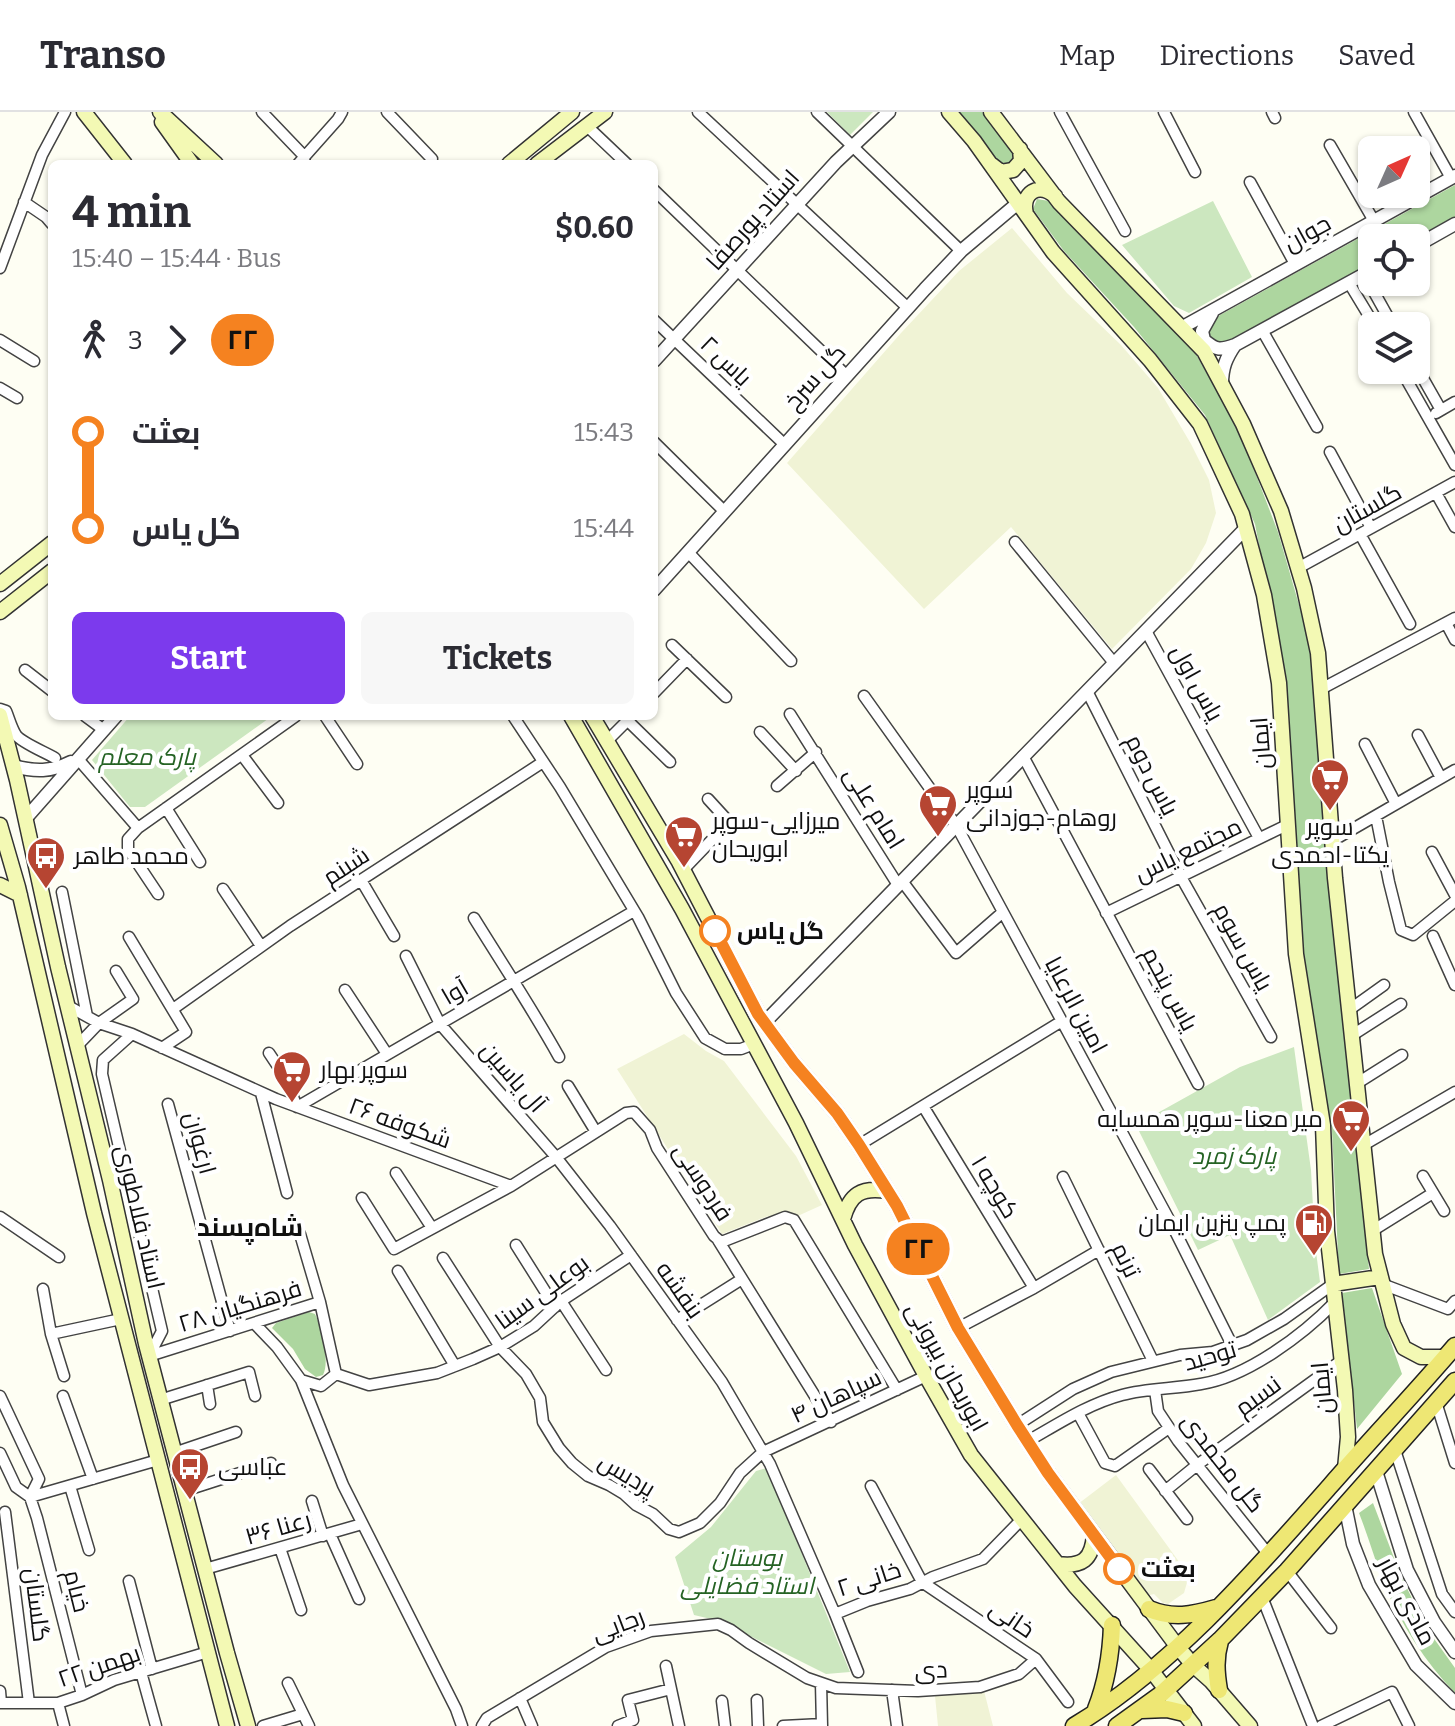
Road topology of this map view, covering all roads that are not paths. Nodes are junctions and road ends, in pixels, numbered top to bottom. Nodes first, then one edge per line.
1 (65, 112) edge
2 (84, 112) edge
3 (158, 112) edge
4 (262, 112) edge
5 (342, 112) edge
6 (387, 112) edge
7 (572, 112) edge
8 (605, 112) edge
9 (698, 112) edge
10 (817, 112) edge
11 (889, 112) edge
12 (949, 112) edge
13 (1060, 112) edge
14 (1164, 112) edge
15 (1414, 112) edge
16 (997, 114) edge
17 (587, 126) junction
18 (1330, 145) dead end
19 (852, 146) junction
20 (1020, 149) junction
21 (432, 159) dead end
22 (122, 160) edge
23 (189, 160) edge
24 (212, 160) edge
25 (303, 160) edge
26 (305, 160) edge
27 (514, 160) edge
28 (542, 160) edge
29 (623, 160) edge
30 (991, 165) junction
31 (1195, 172) dead end
32 (1453, 177) edge
33 (1250, 182) dead end
34 (658, 194) edge
35 (1055, 197) junction
36 (24, 202) junction
37 (797, 205) junction
38 (1022, 208) junction
39 (48, 219) edge
40 (1374, 221) junction
41 (1455, 224) edge
42 (1125, 231) dead end
43 (1430, 238) edge
44 (961, 251) junction
45 (1295, 264) junction
46 (0, 268) edge
47 (737, 270) junction
48 (1358, 278) edge
49 (1349, 283) junction
50 (908, 308) junction
51 (1213, 310) junction
52 (1367, 312) edge
53 (658, 324) edge
54 (1181, 328) junction
55 (1262, 330) junction
56 (674, 339) junction
57 (0, 340) edge
58 (1235, 345) junction
59 (658, 357) edge
60 (34, 361) dead end
61 (846, 375) junction
62 (1222, 384) junction
63 (1410, 384) edge
64 (1426, 384) edge
65 (0, 388) edge
66 (17, 398) dead end
67 (1455, 402) edge
68 (1441, 410) junction
69 (1429, 416) junction
70 (1317, 427) dead end
71 (784, 444) junction
72 (658, 446) edge
73 (1330, 452) dead end
74 (1455, 465) edge
75 (1455, 482) edge
76 (1436, 493) junction
77 (724, 511) junction
78 (1455, 527) edge
79 (1246, 528) junction
80 (1371, 528) junction
81 (1360, 534) junction
82 (1015, 542) dead end
83 (48, 546) edge
84 (688, 552) junction
85 (1298, 568) junction
86 (7, 574) edge
87 (48, 574) edge
88 (659, 575) edge
89 (0, 584) edge
90 (6, 608) edge
91 (1450, 620) edge
92 (0, 621) edge
93 (1410, 624) dead end
94 (1146, 631) junction
95 (1455, 640) edge
96 (672, 645) dead end
97 (687, 659) junction
98 (791, 661) dead end
99 (1114, 663) junction
100 (25, 670) dead end
101 (48, 688) edge
102 (658, 689) edge
103 (1321, 689) junction
104 (1087, 691) junction
105 (864, 696) dead end
106 (726, 697) dead end
107 (0, 709) edge
108 (790, 714) dead end
109 (0, 715) edge
110 (90, 720) edge
111 (113, 720) edge
112 (289, 720) edge
113 (328, 720) edge
114 (516, 720) edge
115 (573, 720) edge
116 (594, 720) edge
117 (627, 720) edge
118 (631, 720) edge
119 (104, 730) junction
120 (760, 732) dead end
121 (1418, 735) dead end
122 (607, 741) junction
123 (1365, 744) dead end
124 (816, 752) junction
125 (242, 755) junction
126 (1023, 756) junction
127 (55, 758) dead end
128 (78, 759) junction
129 (543, 762) junction
130 (670, 762) dead end
131 (357, 764) dead end
132 (14, 766) junction
133 (796, 771) junction
134 (1451, 775) edge
135 (777, 786) dead end
136 (708, 799) dead end
137 (278, 803) dead end
138 (1396, 804) junction
139 (166, 808) junction
140 (1376, 816) junction
141 (26, 818) junction
142 (1289, 824) junction
143 (0, 825) edge
144 (956, 825) junction
145 (138, 828) junction
146 (1259, 838) junction
147 (1332, 841) junction
148 (1432, 852) dead end
149 (200, 862) dead end
150 (683, 870) junction
151 (1181, 877) junction
152 (361, 880) junction
153 (900, 883) junction
154 (0, 885) edge
155 (223, 889) dead end
156 (62, 892) dead end
157 (158, 894) dead end
158 (20, 895) junction
159 (1455, 898) edge
160 (634, 911) junction
161 (1003, 912) junction
162 (1106, 913) junction
163 (474, 918) dead end
164 (394, 936) dead end
165 (1433, 936) dead end
166 (129, 937) dead end
167 (261, 946) junction
168 (406, 956) dead end
169 (1451, 966) edge
170 (116, 971) dead end
171 (513, 981) junction
172 (1384, 985) dead end
173 (1455, 985) edge
174 (345, 990) dead end
175 (1401, 1004) dead end
176 (68, 1006) junction
177 (173, 1009) junction
178 (1349, 1010) junction
179 (87, 1016) junction
180 (1062, 1021) junction
181 (99, 1023) junction
182 (764, 1023) junction
183 (440, 1024) junction
184 (132, 1034) junction
185 (1351, 1036) junction
186 (1271, 1037) dead end
187 (754, 1044) junction
188 (77, 1046) junction
189 (162, 1048) junction
190 (269, 1053) dead end
191 (387, 1054) junction
192 (1402, 1055) dead end
193 (559, 1057) dead end
194 (1198, 1084) dead end
195 (1356, 1084) junction
196 (568, 1086) dead end
197 (1455, 1092) edge
198 (261, 1093) junction
199 (168, 1104) dead end
200 (923, 1106) junction
201 (297, 1107) junction
202 (596, 1132) junction
203 (859, 1145) junction
204 (1362, 1146) junction
205 (556, 1157) junction
206 (396, 1173) dead end
207 (1423, 1176) dead end
208 (1063, 1177) dead end
209 (511, 1186) junction
210 (887, 1191) junction
211 (287, 1193) dead end
212 (1433, 1193) junction
213 (362, 1198) dead end
214 (1444, 1211) dead end
215 (0, 1217) edge
216 (843, 1219) junction
217 (432, 1228) junction
218 (1372, 1231) junction
219 (300, 1234) dead end
220 (716, 1238) junction
221 (516, 1245) dead end
222 (1099, 1250) junction
223 (631, 1255) junction
224 (59, 1257) dead end
225 (443, 1258) dead end
226 (398, 1271) dead end
227 (742, 1279) junction
228 (1381, 1281) junction
229 (1333, 1284) junction
230 (1034, 1288) junction
231 (43, 1289) dead end
232 (135, 1293) junction
233 (115, 1297) junction
234 (1455, 1301) edge
235 (320, 1302) junction
236 (1335, 1302) junction
237 (558, 1304) junction
238 (121, 1319) junction
239 (677, 1320) junction
240 (254, 1323) junction
241 (958, 1328) junction
242 (230, 1331) junction
243 (51, 1334) junction
244 (1232, 1345) junction
245 (500, 1347) junction
246 (1450, 1351) edge
247 (149, 1356) junction
248 (1342, 1360) junction
249 (1153, 1361) junction
250 (455, 1366) junction
251 (606, 1370) dead end
252 (336, 1374) junction
253 (64, 1376) dead end
254 (926, 1376) junction
255 (301, 1380) junction
256 (1455, 1381) edge
257 (207, 1385) junction
258 (897, 1390) junction
259 (1155, 1390) junction
260 (0, 1396) edge
261 (63, 1396) dead end
262 (255, 1396) dead end
263 (160, 1400) junction
264 (1436, 1402) junction
265 (210, 1404) dead end
266 (1078, 1413) junction
267 (831, 1422) junction
268 (1017, 1425) junction
269 (1169, 1428) junction
270 (236, 1432) dead end
271 (1028, 1441) junction
272 (1395, 1450) junction
273 (763, 1452) junction
274 (0, 1453) edge
275 (174, 1453) junction
276 (158, 1460) junction
277 (271, 1463) dead end
278 (1455, 1463) edge
279 (1197, 1465) junction
280 (1149, 1469) dead end
281 (1345, 1469) junction
282 (1376, 1471) junction
283 (93, 1479) junction
284 (70, 1486) junction
285 (871, 1486) dead end
286 (184, 1491) junction
287 (1165, 1491) junction
288 (30, 1497) junction
289 (312, 1501) dead end
290 (1345, 1505) junction
291 (5, 1512) dead end
292 (1022, 1519) junction
293 (1187, 1519) dead end
294 (362, 1524) junction
295 (326, 1535) junction
296 (1094, 1535) junction
297 (280, 1548) junction
298 (89, 1550) dead end
299 (1269, 1555) junction
300 (1058, 1564) junction
301 (205, 1569) junction
302 (1287, 1571) junction
303 (129, 1581) dead end
304 (922, 1582) junction
305 (1262, 1597) junction
306 (1451, 1598) edge
307 (359, 1599) dead end
308 (1217, 1608) junction
309 (215, 1609) junction
310 (1149, 1609) junction
311 (301, 1610) dead end
312 (1455, 1612) edge
313 (197, 1613) junction
314 (835, 1614) junction
315 (1112, 1625) junction
316 (1331, 1628) dead end
317 (1220, 1640) junction
318 (1177, 1646) junction
319 (208, 1652) junction
320 (1455, 1652) edge
321 (1036, 1659) junction
322 (1193, 1665) junction
323 (666, 1666) dead end
324 (147, 1670) junction
325 (1151, 1670) junction
326 (858, 1672) dead end
327 (288, 1683) dead end
328 (821, 1683) junction
329 (671, 1689) junction
330 (892, 1690) junction
331 (1167, 1690) junction
332 (1219, 1690) junction
333 (0, 1691) edge
334 (82, 1695) junction
335 (520, 1698) junction
336 (757, 1700) dead end
337 (722, 1701) dead end
338 (1068, 1702) dead end
339 (1, 1703) edge
340 (29, 1703) junction
341 (58, 1703) junction
342 (1455, 1703) edge
343 (1140, 1710) junction
344 (1096, 1711) junction
345 (303, 1714) junction
346 (1189, 1719) edge
347 (822, 1725) edge
348 (64, 1726) edge
349 (156, 1726) edge
350 (227, 1726) edge
351 (248, 1726) edge
352 (263, 1726) edge
353 (309, 1726) edge
354 (462, 1726) edge
355 (482, 1726) edge
356 (532, 1726) edge
357 (618, 1726) edge
358 (679, 1726) edge
359 (725, 1726) edge
360 (758, 1726) edge
361 (783, 1726) edge
362 (897, 1726) edge
363 (1074, 1726) edge
364 (1117, 1726) edge
365 (1250, 1726) edge
366 (1313, 1726) edge
367 (1321, 1726) edge
368 (1409, 1726) edge

1 - 36 street
2 - 22 main road
3 - 23 main road
3 - 24 main road
4 - 25 street
5 - 26 street
6 - 21 street
7 - 27 main road
8 - 17 main road
9 - 37 street
10 - 19 street
11 - 19 street, استاد پورصفا
12 - 30 main road, ایمان
13 - 42 street
14 - 31 street
15 - 32 street
16 - 20 main road
17 - 28 main road
17 - 29 street
18 - 40 street
19 - 37 street, استاد پورصفا
19 - 44 street
20 - 30 main road
20 - 35 main road
30 - 38 main road, ایمان
32 - 40 street, جوان
33 - 45 street
34 - 47 street
35 - 38 main road
35 - 54 main road
36 - 39 street
36 - 46 street
37 - 47 street, استاد پورصفا
37 - 50 street
38 - 44 street, گل سرخ
38 - 79 main road, ایمان
40 - 45 street, جوان
41 - 43 street
44 - 50 street, گل سرخ
45 - 51 street, جوان
47 - 56 street, استاد پورصفا
47 - 61 street
48 - 49 street
49 - 52 street
49 - 55 street
50 - 61 street, گل سرخ
51 - 54 street, جوان
51 - 58 street
53 - 56 street, یاس ۲
54 - 62 main road
55 - 58 street
55 - 70 street
56 - 59 street, استاد پورصفا
56 - 71 street, یاس ۲
57 - 60 street
58 - 62 street
61 - 71 street, گل سرخ
62 - 85 main road
63 - 69 street
64 - 68 street
65 - 66 street
67 - 68 street
68 - 69 street
69 - 74 street
71 - 77 street, گل سرخ
72 - 77 street
73 - 80 street
75 - 76 street, گلستان
76 - 78 street
76 - 80 street, گلستان
77 - 84 street, گل سرخ
79 - 94 street
79 - 142 main road, ایمان
80 - 81 street, گلستان
81 - 85 street, گلستان
81 - 93 street
82 - 99 street
83 - 86 main road
84 - 88 street, گل سرخ
84 - 98 street
85 - 103 main road
86 - 89 main road
87 - 90 main road
90 - 92 main road
91 - 95 street
91 - 103 street
94 - 99 street
94 - 146 street, یاس اول
96 - 97 street
97 - 102 street
97 - 106 street
99 - 104 street
100 - 101 street
103 - 147 main road
104 - 126 street
104 - 151 street, یاس دوم
105 - 144 street, امین الرعایا
107 - 127 street
108 - 124 street, امام علی
109 - 132 main road, استاد فلاطوری
110 - 119 street
111 - 119 street
112 - 125 street
113 - 131 street
114 - 129 street
115 - 187 main road, ابوریحان بیرونی
116 - 122 main road, ابوریحان بیرونی
117 - 122 street
118 - 130 street
119 - 128 street
120 - 133 street
121 - 134 street
122 - 150 main road, ابوریحان بیرونی
123 - 138 street
124 - 133 street
124 - 153 street, امام علی
125 - 137 street
125 - 139 street
126 - 144 street
126 - 162 street, یاس پنجم
128 - 132 street
128 - 141 street
128 - 145 street
129 - 152 street, شبنم
129 - 160 street
132 - 141 main road, استاد فلاطوری
133 - 135 street
134 - 138 street
136 - 150 street
138 - 140 street
139 - 145 street
139 - 149 street
140 - 147 street
140 - 159 street
141 - 176 main road, استاد فلاطوری
142 - 146 street, مجتمع یاس
142 - 229 main road, ایمان
143 - 158 main road, استاد فلاطوری
144 - 153 street
144 - 161 street, امین الرعایا
145 - 157 street
146 - 151 street, مجتمع یاس
147 - 178 main road
148 - 159 street
150 - 182 main road, ابوریحان بیرونی
151 - 162 street, مجتمع یاس
151 - 186 street, یاس سوم
152 - 164 street
152 - 167 street, شبنم
153 - 161 street, امام علی
153 - 182 street
154 - 158 main road
155 - 167 street
156 - 179 street
158 - 233 main road, استاد فلاطوری
160 - 171 street, آوا
160 - 187 street
161 - 180 street, امین الرعایا
162 - 194 street, یاس پنجم
163 - 171 street
165 - 169 street
166 - 177 street
167 - 177 street, شبنم
168 - 183 street, آل یاسین
169 - 173 street
170 - 181 street
171 - 183 street, آوا
171 - 193 street
172 - 178 street
174 - 191 street
175 - 185 street
176 - 179 street, شکوفه ۲۶
176 - 188 main road, استاد فلاطوری
177 - 189 street
178 - 185 main road
179 - 181 street, شکوفه ۲۶
180 - 200 street
180 - 244 street, امین الرعایا
181 - 184 street, شکوفه ۲۶
181 - 188 street
182 - 203 main road, ابوریحان بیرونی
183 - 191 street, آوا
183 - 205 street, آل یاسین
184 - 189 street, شکوفه ۲۶
184 - 247 street
185 - 195 main road
187 - 216 main road, ابوریحان بیرونی
188 - 232 main road, استاد فلاطوری
189 - 198 street, شکوفه ۲۶
190 - 201 street
191 - 201 street, آوا
192 - 195 street
195 - 204 main road
196 - 202 street
197 - 204 street
198 - 201 street, شکوفه ۲۶
198 - 211 street
199 - 242 street, ارغوان
200 - 203 street
200 - 230 street, کوچه ۱
201 - 209 street, شکوفه ۲۶
202 - 205 street, فردوسی
202 - 220 street, فردوسی
203 - 210 main road, ابوریحان بیرونی
204 - 218 main road
205 - 209 street, فردوسی
205 - 223 street, بنفشه
206 - 217 street
207 - 212 street
208 - 222 street, ترنم
209 - 217 street, فردوسی
210 - 216 main road
210 - 241 main road, ابوریحان بیرونی
212 - 214 street
212 - 218 street
213 - 217 street, فردوسی
215 - 224 street
216 - 254 main road, ابوریحان بیرونی
218 - 228 main road
219 - 235 street
220 - 227 street
220 - 258 street, فردوسی
221 - 237 street
222 - 230 street
222 - 249 street, ترنم
223 - 237 street, بوعلی سینا
223 - 239 street, بنفشه
225 - 245 street, پردیس
226 - 250 street
227 - 239 street
227 - 267 street
228 - 229 main road
228 - 234 street
228 - 246 main road
229 - 236 main road, ایمان
229 - 244 street
230 - 241 street
231 - 243 street
232 - 233 main road
232 - 247 main road, استاد فلاطوری
233 - 238 main road, استاد فلاطوری
235 - 240 street, فرهنگیان ۲۸
235 - 252 street, فرهنگیان ۲۸
236 - 248 main road, ایمان
236 - 259 street, توحید
237 - 245 street, بوعلی سینا
237 - 251 street
238 - 243 street
238 - 276 main road, استاد فلاطوری
239 - 273 street, بنفشه
240 - 242 street, فرهنگیان ۲۸
240 - 255 street
241 - 268 main road, ابوریحان بیرونی
242 - 247 street, فرهنگیان ۲۸
243 - 253 street
244 - 249 street
245 - 250 street, بوعلی سینا
245 - 273 street, پردیس
246 - 281 main road
247 - 263 main road, استاد فلاطوری
248 - 279 street, نسیم
248 - 281 main road, ایمان
249 - 268 street
250 - 252 street, بوعلی سینا
252 - 255 street
254 - 258 street, سپاهان ۴
254 - 292 main road, ابوریحان بیرونی
255 - 294 street
256 - 264 main road
257 - 262 street
257 - 263 street
257 - 265 street
258 - 267 street, سپاهان ۴
259 - 266 street, توحید
259 - 269 street, گل محمدی
260 - 288 street, خیام
261 - 283 street
263 - 275 main road, استاد فلاطوری
264 - 272 main road
264 - 278 street
266 - 269 street
266 - 271 street, توحید
267 - 273 street, سپاهان ۴
268 - 271 main road, ابوریحان بیرونی
269 - 279 street, گل محمدی
270 - 275 street
271 - 296 main road, ابوریحان بیرونی
272 - 282 main road
272 - 306 street
273 - 314 street, خانی ۲
274 - 288 street, خیام
275 - 286 main road, استاد فلاطوری
276 - 283 street
276 - 313 main road, استاد فلاطوری
277 - 286 street
279 - 287 street, نسیم
279 - 299 street, گل محمدی
280 - 287 street
281 - 299 main road
282 - 290 main road
282 - 320 street, مادی بهار
283 - 284 street
284 - 288 street
284 - 298 street
285 - 304 street
286 - 301 main road, استاد فلاطوری
287 - 293 street
288 - 334 street, خیام
289 - 295 street
290 - 302 main road
290 - 342 street, مادی بهار
291 - 340 street, گلستان
292 - 300 main road, ابوریحان بیرونی
292 - 304 street, خانی ۲
294 - 295 street, رعنا ۳۶
294 - 354 street
295 - 297 street, رعنا ۳۶
295 - 307 street
296 - 300 main road
296 - 310 main road, ابوریحان بیرونی
297 - 301 street, رعنا ۳۶
297 - 311 street
299 - 308 main road
300 - 315 main road, ابوریحان بیرونی
301 - 309 main road, استاد فلاطوری
302 - 305 main road
302 - 316 street
303 - 324 street
304 - 314 street, خانی ۲
304 - 321 street, خانی
305 - 317 main road
305 - 366 street
306 - 312 street
308 - 310 main road
308 - 318 main road
309 - 313 main road
309 - 351 main road, استاد فلاطوری
310 - 318 main road, ابوریحان بیرونی
313 - 319 main road, استاد فلاطوری
314 - 326 street
315 - 325 main road, ابوریحان بیرونی
315 - 344 main road
317 - 322 main road
317 - 332 main road
318 - 322 main road, ابوریحان بیرونی
318 - 325 main road
319 - 324 street, ۲۲ بهمن
319 - 350 main road, استاد فلاطوری
321 - 330 street, دی
321 - 338 street, خانی
322 - 331 main road
322 - 332 main road, ابوریحان بیرونی
323 - 329 street
324 - 334 street, ۲۲ بهمن
324 - 349 street
325 - 331 main road, ابوریحان بیرونی
325 - 344 main road
327 - 345 street
328 - 330 street, دی
328 - 335 street, رجایی
328 - 347 street
329 - 357 street
329 - 358 street
330 - 362 street
331 - 343 main road
331 - 346 main road, ابوریحان بیرونی
332 - 365 main road, ابوریحان بیرونی
333 - 339 street
334 - 341 street, ۲۲ بهمن
335 - 355 street, رجایی
335 - 356 street
336 - 360 street
337 - 359 street
339 - 340 street, ۲۲ بهمن
340 - 341 street, ۲۲ بهمن
341 - 348 street
343 - 346 main road
343 - 364 main road
344 - 363 main road
345 - 352 street
345 - 353 street
347 - 361 street
367 - 368 street

